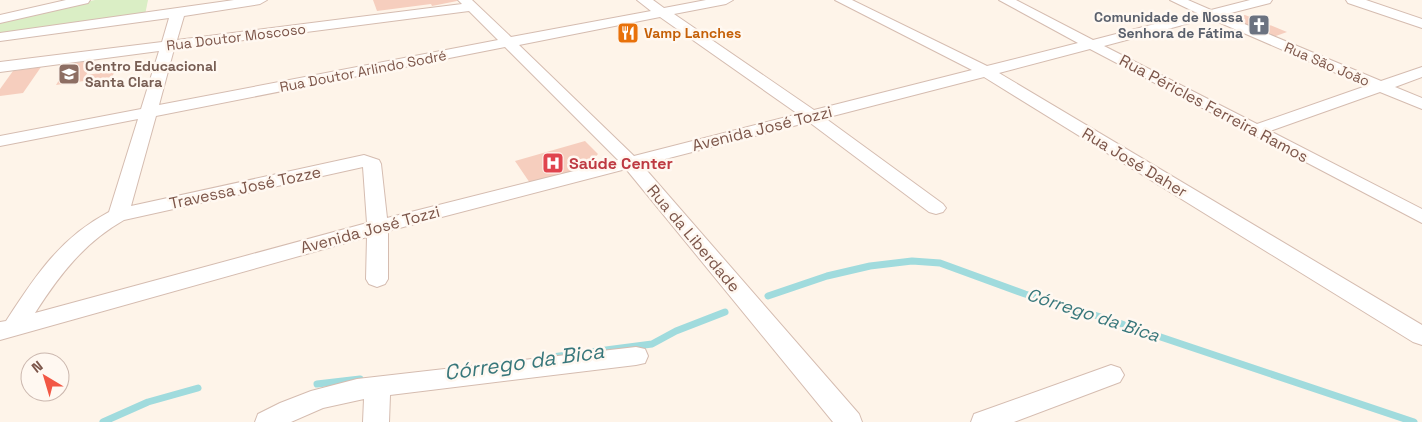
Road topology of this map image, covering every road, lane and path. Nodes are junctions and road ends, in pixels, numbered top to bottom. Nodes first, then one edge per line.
1 (84, 0) edge
2 (260, 0) edge
3 (644, 0) edge
4 (726, 0) edge
5 (842, 0) edge
6 (1006, 0) edge
7 (1177, 0) edge
8 (1264, 0) edge
9 (1353, 0) edge
10 (242, 1) edge
11 (155, 4) edge
12 (469, 4) edge
13 (178, 12) junction
14 (661, 13) junction
15 (1210, 14) junction
16 (0, 19) edge
17 (138, 19) junction
18 (1422, 24) edge
19 (0, 37) edge
20 (508, 43) junction
21 (1091, 43) junction
22 (170, 45) junction
23 (0, 67) edge
24 (987, 72) junction
25 (1422, 72) edge
26 (1380, 86) junction
27 (1422, 104) edge
28 (148, 112) junction
29 (812, 116) junction
30 (1256, 130) junction
31 (0, 141) edge
32 (630, 162) junction
33 (936, 208) dead end
34 (118, 215) junction
35 (1422, 217) edge
36 (378, 227) junction
37 (377, 279) dead end
38 (7, 329) edge
39 (1422, 336) edge
40 (636, 356) dead end
41 (1111, 375) dead end
42 (377, 388) junction
43 (268, 422) edge
44 (376, 422) edge
45 (849, 422) edge
46 (984, 422) edge

1 - 16 street
2 - 10 street
3 - 14 street
4 - 14 street, Rua Doutor Arlindo Sodré
5 - 24 street, Rua José Daher
6 - 21 street, Rua Péricles Ferreira Ramos
7 - 15 street, Rua São João
8 - 15 street, Avenida José Tozzi
9 - 18 street
10 - 13 street
11 - 13 street
11 - 17 street
12 - 20 street, Rua da Liberdade
12 - 22 street, Rua Doutor Moscoso
13 - 17 street
13 - 22 street
14 - 20 street, Rua Doutor Arlindo Sodré
14 - 29 street
15 - 21 street, Avenida José Tozzi
15 - 26 street, Rua São João
17 - 19 street
20 - 28 street, Rua Doutor Arlindo Sodré
20 - 32 street, Rua da Liberdade
21 - 24 street, Avenida José Tozzi
21 - 30 street, Rua Péricles Ferreira Ramos
22 - 23 street, Rua Doutor Moscoso
22 - 28 street
24 - 29 street, Avenida José Tozzi
24 - 39 street, Rua José Daher
25 - 26 street
26 - 27 street, Rua São João
26 - 30 street
28 - 31 street, Rua Doutor Arlindo Sodré
28 - 34 street
29 - 32 street, Avenida José Tozzi
29 - 33 street
30 - 35 street, Rua Péricles Ferreira Ramos
32 - 36 street, Avenida José Tozzi
32 - 45 street, Rua da Liberdade
34 - 36 street, Travessa José Tozze
34 - 38 street, Travessa José Tozze
36 - 37 street
36 - 38 street, Avenida José Tozzi
40 - 42 street
41 - 46 street
42 - 43 street
42 - 44 street

